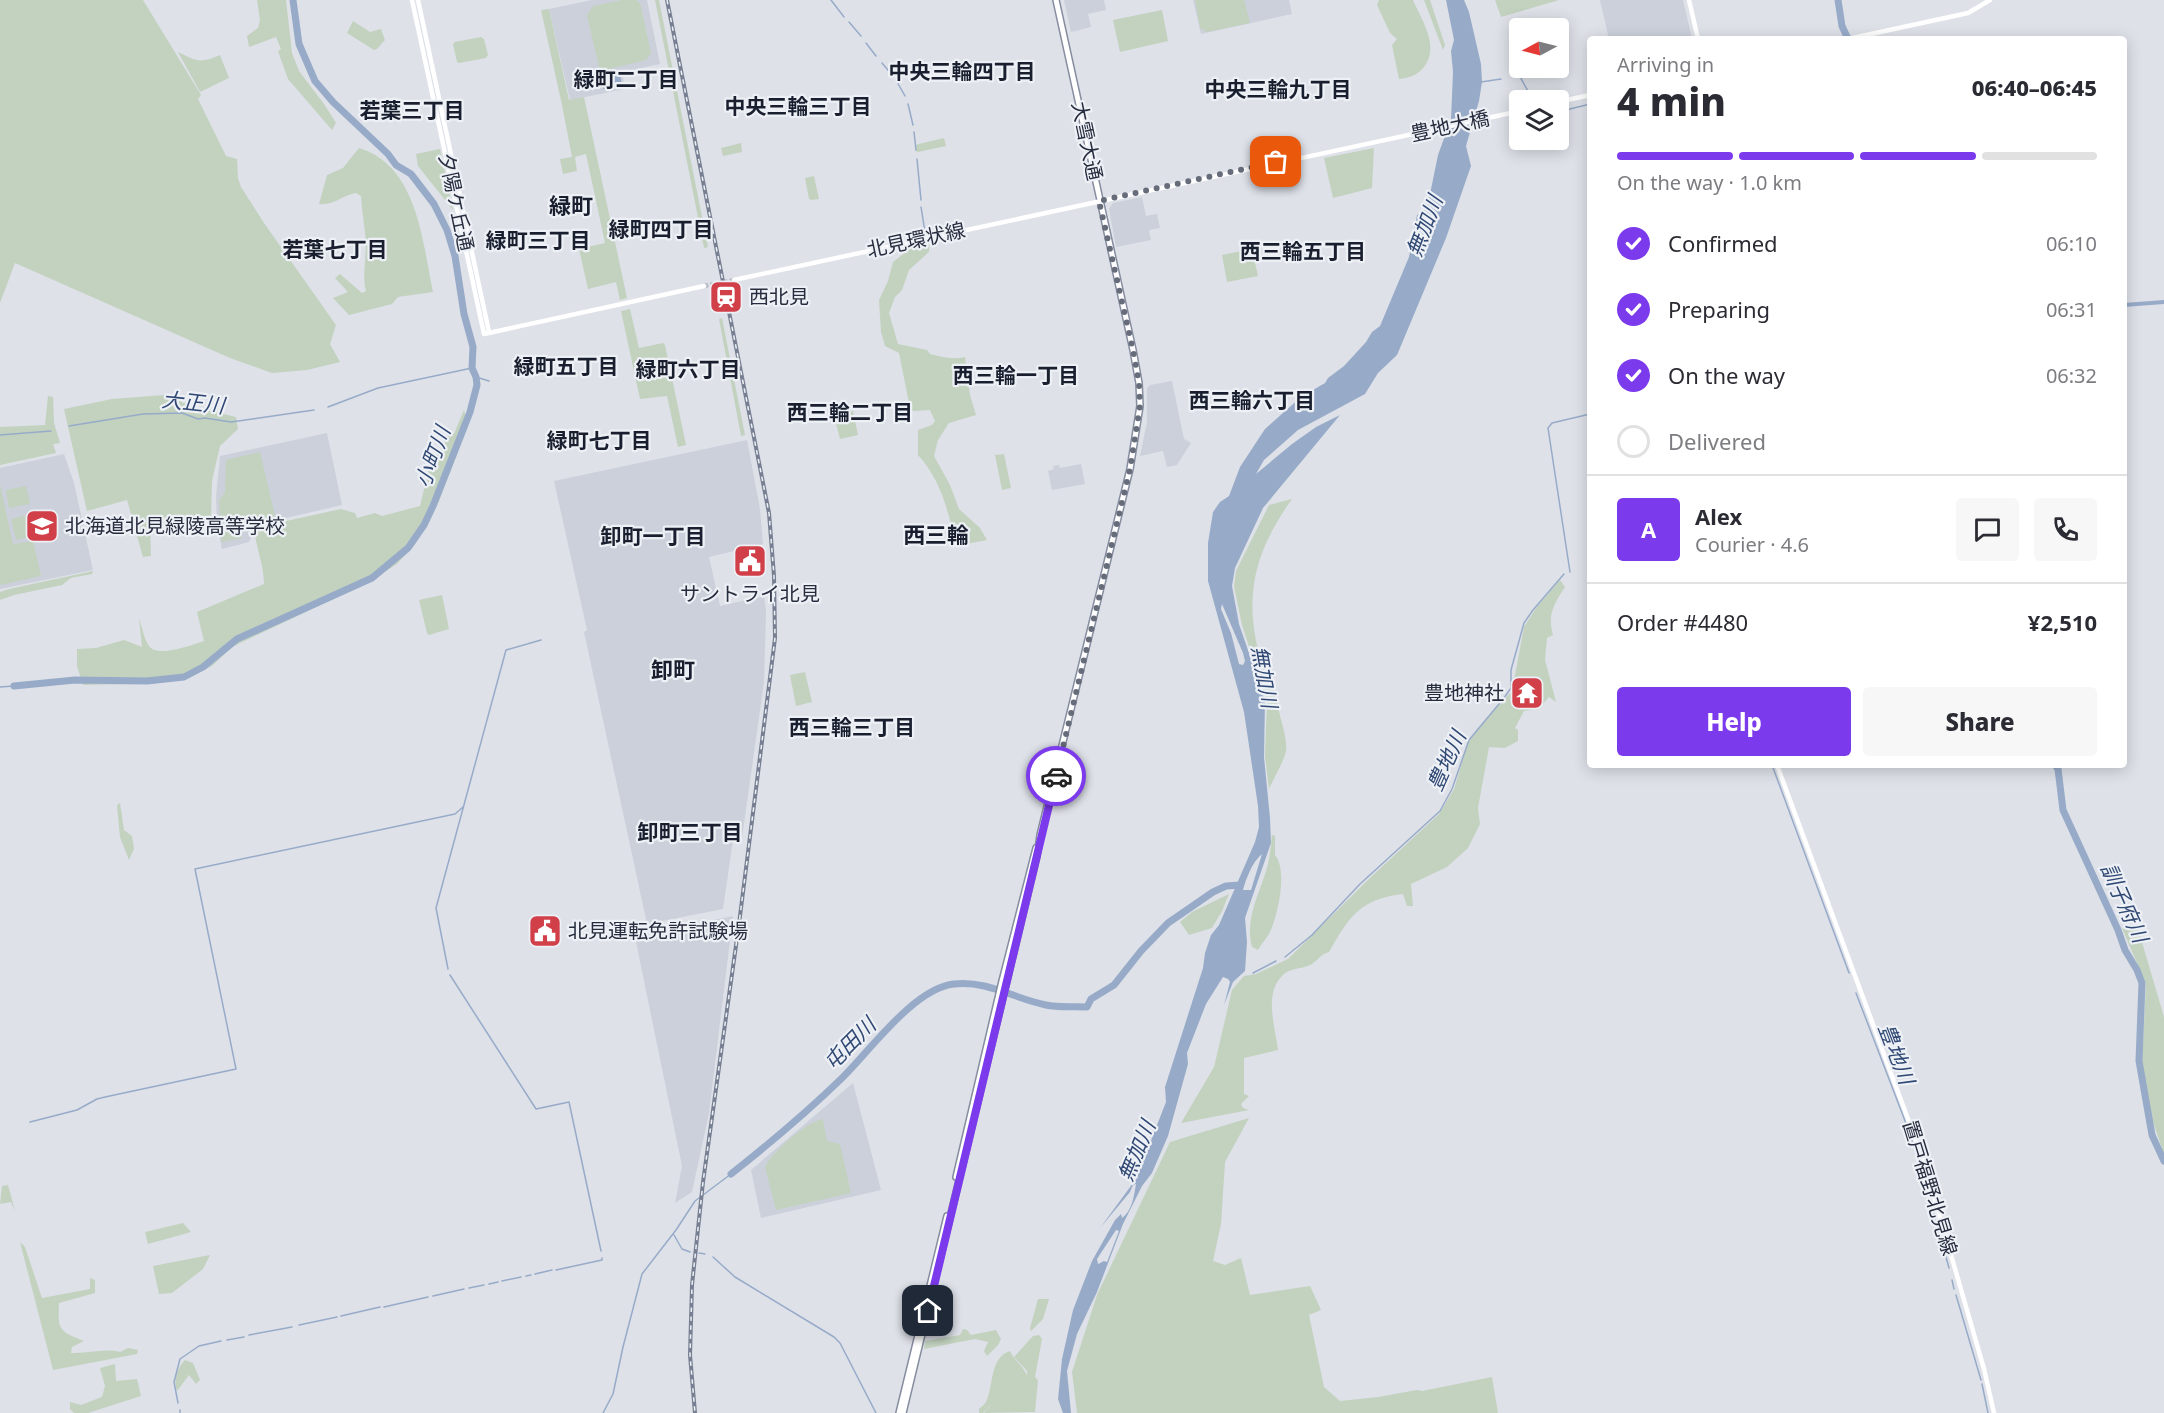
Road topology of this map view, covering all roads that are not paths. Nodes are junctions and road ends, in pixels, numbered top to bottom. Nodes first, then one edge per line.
1 (412, 0) edge
2 (418, 0) edge
3 (1056, 0) edge
4 (1689, 0) edge
5 (1990, 0) edge
6 (1697, 36) edge
7 (1860, 36) edge
8 (1587, 96) edge
9 (1569, 100) edge
10 (1509, 113) edge
11 (1368, 143) joint
12 (1099, 201) junction
13 (734, 280) tunnel mouth
14 (704, 286) tunnel mouth
15 (487, 333) junction
16 (1778, 768) edge
17 (902, 1413) edge
18 (1994, 1413) edge

1 - 15 main road, 夕陽ケ丘通
2 - 15 main road, 夕陽ケ丘通
3 - 12 highway, 大雪大通
4 - 6 main road
5 - 7 main road
8 - 9 main road
10 - 11 main road, 豊地大橋
11 - 12 main road, 北見環状線
12 - 13 main road, 北見環状線
12 - 17 highway, 大雪大通
14 - 15 main road
16 - 18 main road, 置戸福野北見線

